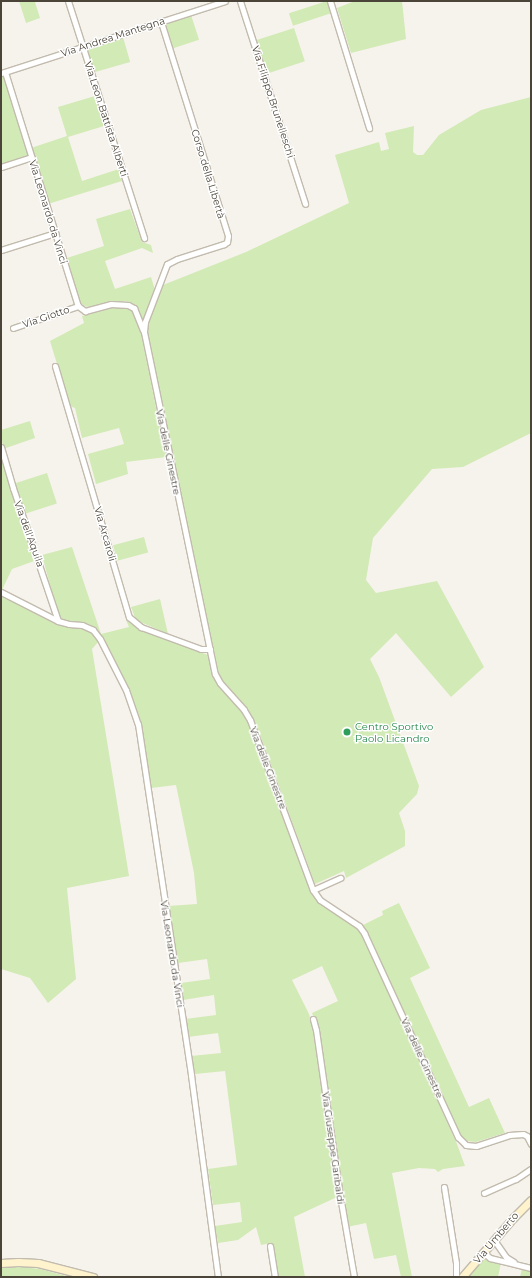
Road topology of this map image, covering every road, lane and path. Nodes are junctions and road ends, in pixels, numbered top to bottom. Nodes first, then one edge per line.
1 (68, 1) edge
2 (226, 1) edge
3 (240, 1) edge
4 (330, 1) edge
5 (161, 22) junction
6 (83, 47) junction
7 (3, 72) edge
8 (369, 128) dead end
9 (31, 158) junction
10 (1, 167) edge
11 (305, 204) dead end
12 (55, 233) junction
13 (144, 238) dead end
14 (1, 250) edge
15 (158, 287) joint
16 (78, 306) junction
17 (13, 328) dead end
18 (144, 332) junction
19 (56, 366) dead end
20 (1, 447) edge
21 (1, 592) edge
22 (52, 604) junction
23 (42, 614) junction
24 (58, 621) junction
25 (210, 649) junction
26 (340, 878) dead end
27 (313, 890) junction
28 (313, 1019) dead end
29 (531, 1144) edge
30 (531, 1169) edge
31 (444, 1187) dead end
32 (484, 1193) dead end
33 (531, 1200) edge
34 (494, 1240) junction
35 (270, 1246) dead end
36 (484, 1253) junction
37 (1, 1263) edge
38 (456, 1263) junction
39 (518, 1264) junction
40 (531, 1268) edge
41 (93, 1277) edge
42 (218, 1277) edge
43 (275, 1277) edge
44 (354, 1277) edge
45 (456, 1277) edge
46 (463, 1277) edge

1 - 6 street, Via Leon Battista Alberti
2 - 5 street, Via Andrea Mantegna
3 - 11 street, Via Filippo Brunelleschi
4 - 8 street
5 - 6 street, Via Andrea Mantegna
5 - 15 street, Corso della Libertà
6 - 7 street, Via Andrea Mantegna
6 - 13 street, Via Leon Battista Alberti
7 - 9 street, Via Leonardo da Vinci
9 - 10 street
9 - 12 street, Via Leonardo da Vinci
12 - 14 street
12 - 16 street, Via Leonardo da Vinci
15 - 18 street, Via delle Ginestre
16 - 17 street, Via Giotto
16 - 18 street
18 - 25 street, Via delle Ginestre
19 - 25 street, Via Arcaroli
20 - 22 street, Via dell'Aquila
21 - 23 street
22 - 23 street
22 - 24 street, Via dell'Aquila
23 - 24 street
24 - 42 street, Via Leonardo da Vinci
25 - 27 street, Via delle Ginestre
26 - 27 street
27 - 29 street, Via delle Ginestre
28 - 44 street, Via Giuseppe Garibaldi
30 - 32 street
31 - 38 street
33 - 34 main road, Via Umberto
34 - 36 main road, Via Umberto
34 - 39 street
35 - 43 street
36 - 39 street
36 - 46 main road, Via Umberto
37 - 41 main road
38 - 45 street
38 - 46 street
39 - 40 street

